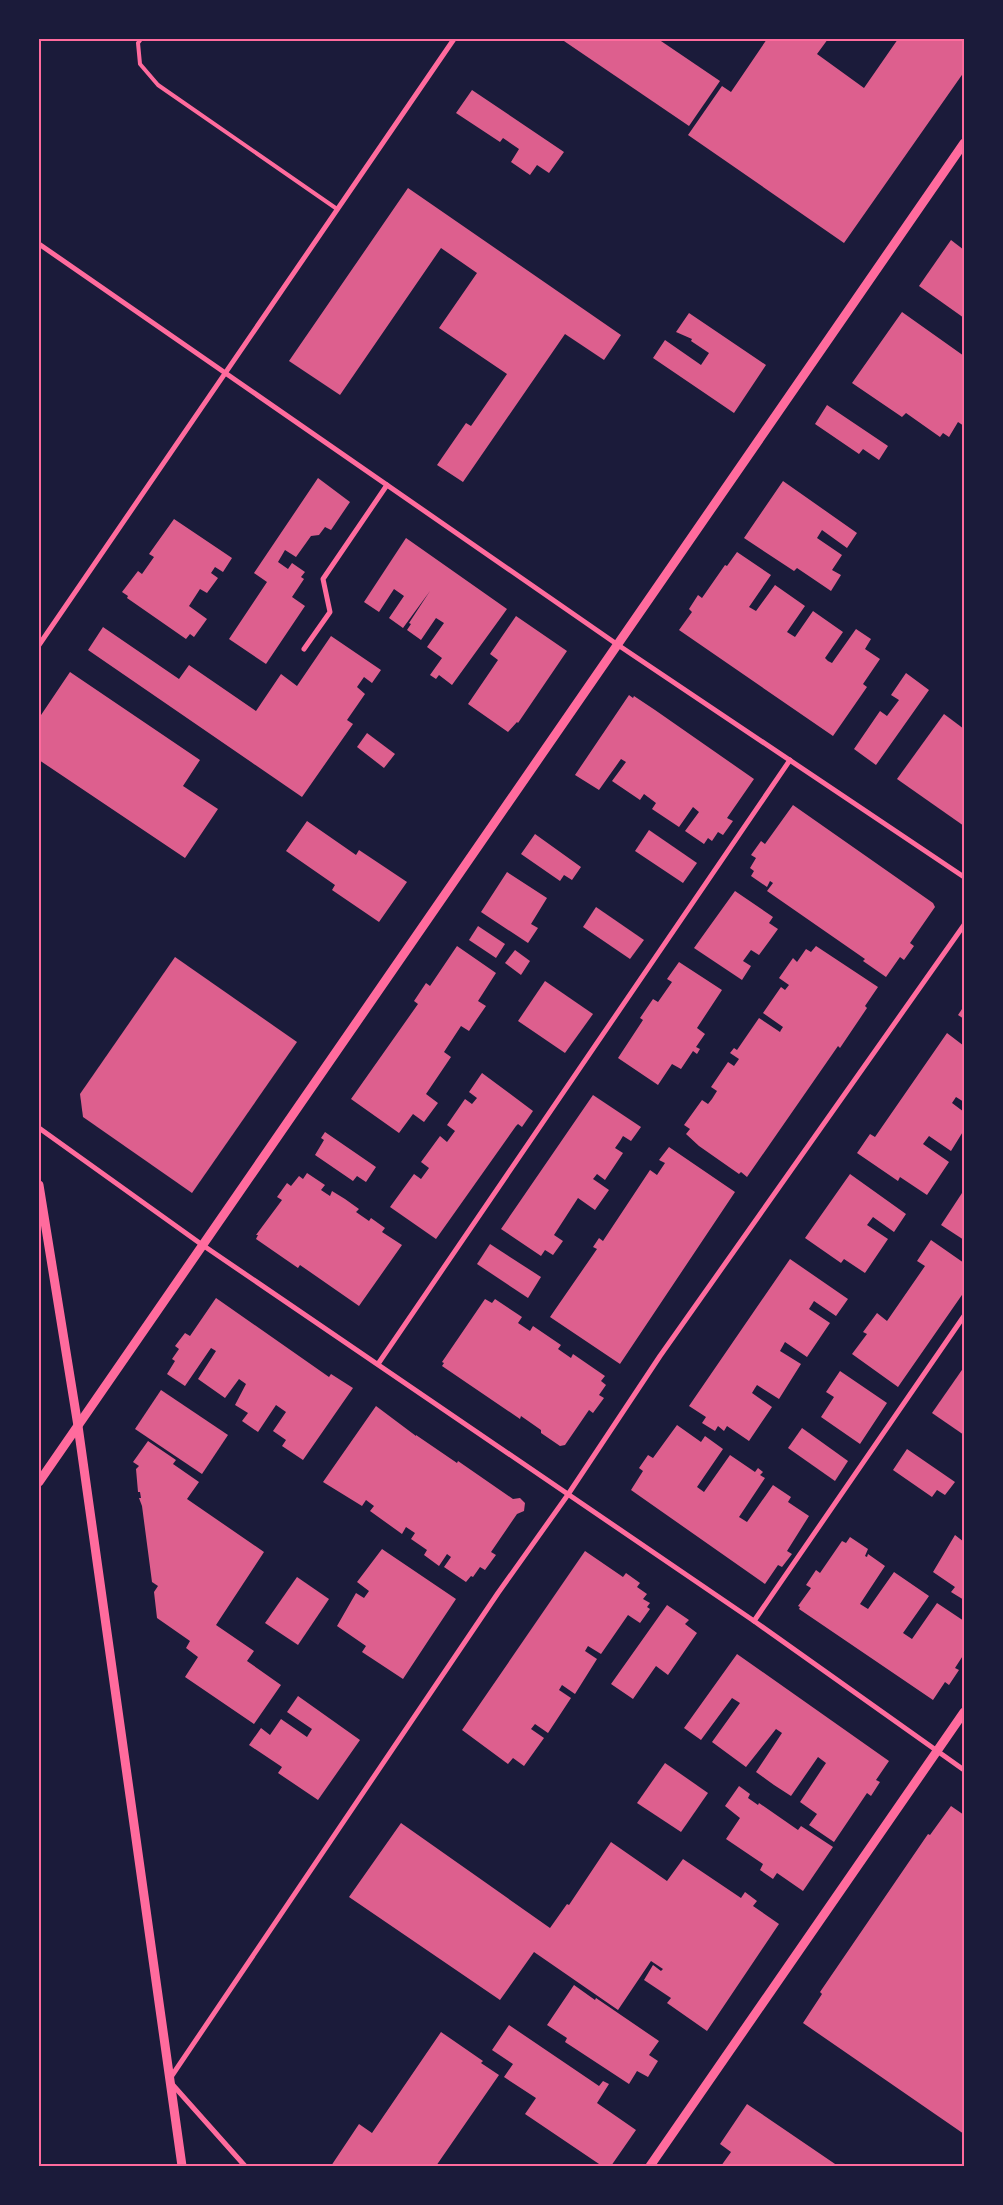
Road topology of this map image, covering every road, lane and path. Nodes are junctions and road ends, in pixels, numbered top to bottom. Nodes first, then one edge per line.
1 (141, 39) edge
2 (454, 39) edge
3 (964, 142) edge
4 (337, 209) junction
5 (39, 244) edge
6 (225, 372) junction
7 (387, 485) junction
8 (39, 645) edge
9 (618, 645) junction
10 (304, 649) dead end
11 (790, 760) junction
12 (964, 877) edge
13 (964, 925) edge
14 (39, 1128) edge
15 (39, 1185) edge
16 (201, 1244) junction
17 (964, 1316) edge
18 (378, 1364) junction
19 (78, 1426) junction
20 (39, 1482) edge
21 (567, 1496) junction
22 (754, 1621) junction
23 (964, 1712) edge
24 (937, 1751) junction
25 (964, 1770) edge
26 (169, 2080) junction
27 (182, 2166) edge
28 (244, 2166) edge
29 (650, 2166) edge

1 - 4 lane
2 - 4 street
3 - 9 street
4 - 6 street
5 - 6 street
6 - 7 street
6 - 8 street
7 - 9 street
7 - 10 street
9 - 11 street
9 - 16 street
11 - 12 street
11 - 18 street
13 - 21 street
14 - 16 street
15 - 19 street
16 - 18 street
16 - 19 street
17 - 22 street
18 - 21 street
19 - 20 street
19 - 26 street
21 - 22 street
21 - 26 street
22 - 24 street
23 - 24 street
24 - 25 street
24 - 29 street
26 - 27 street
26 - 28 street

